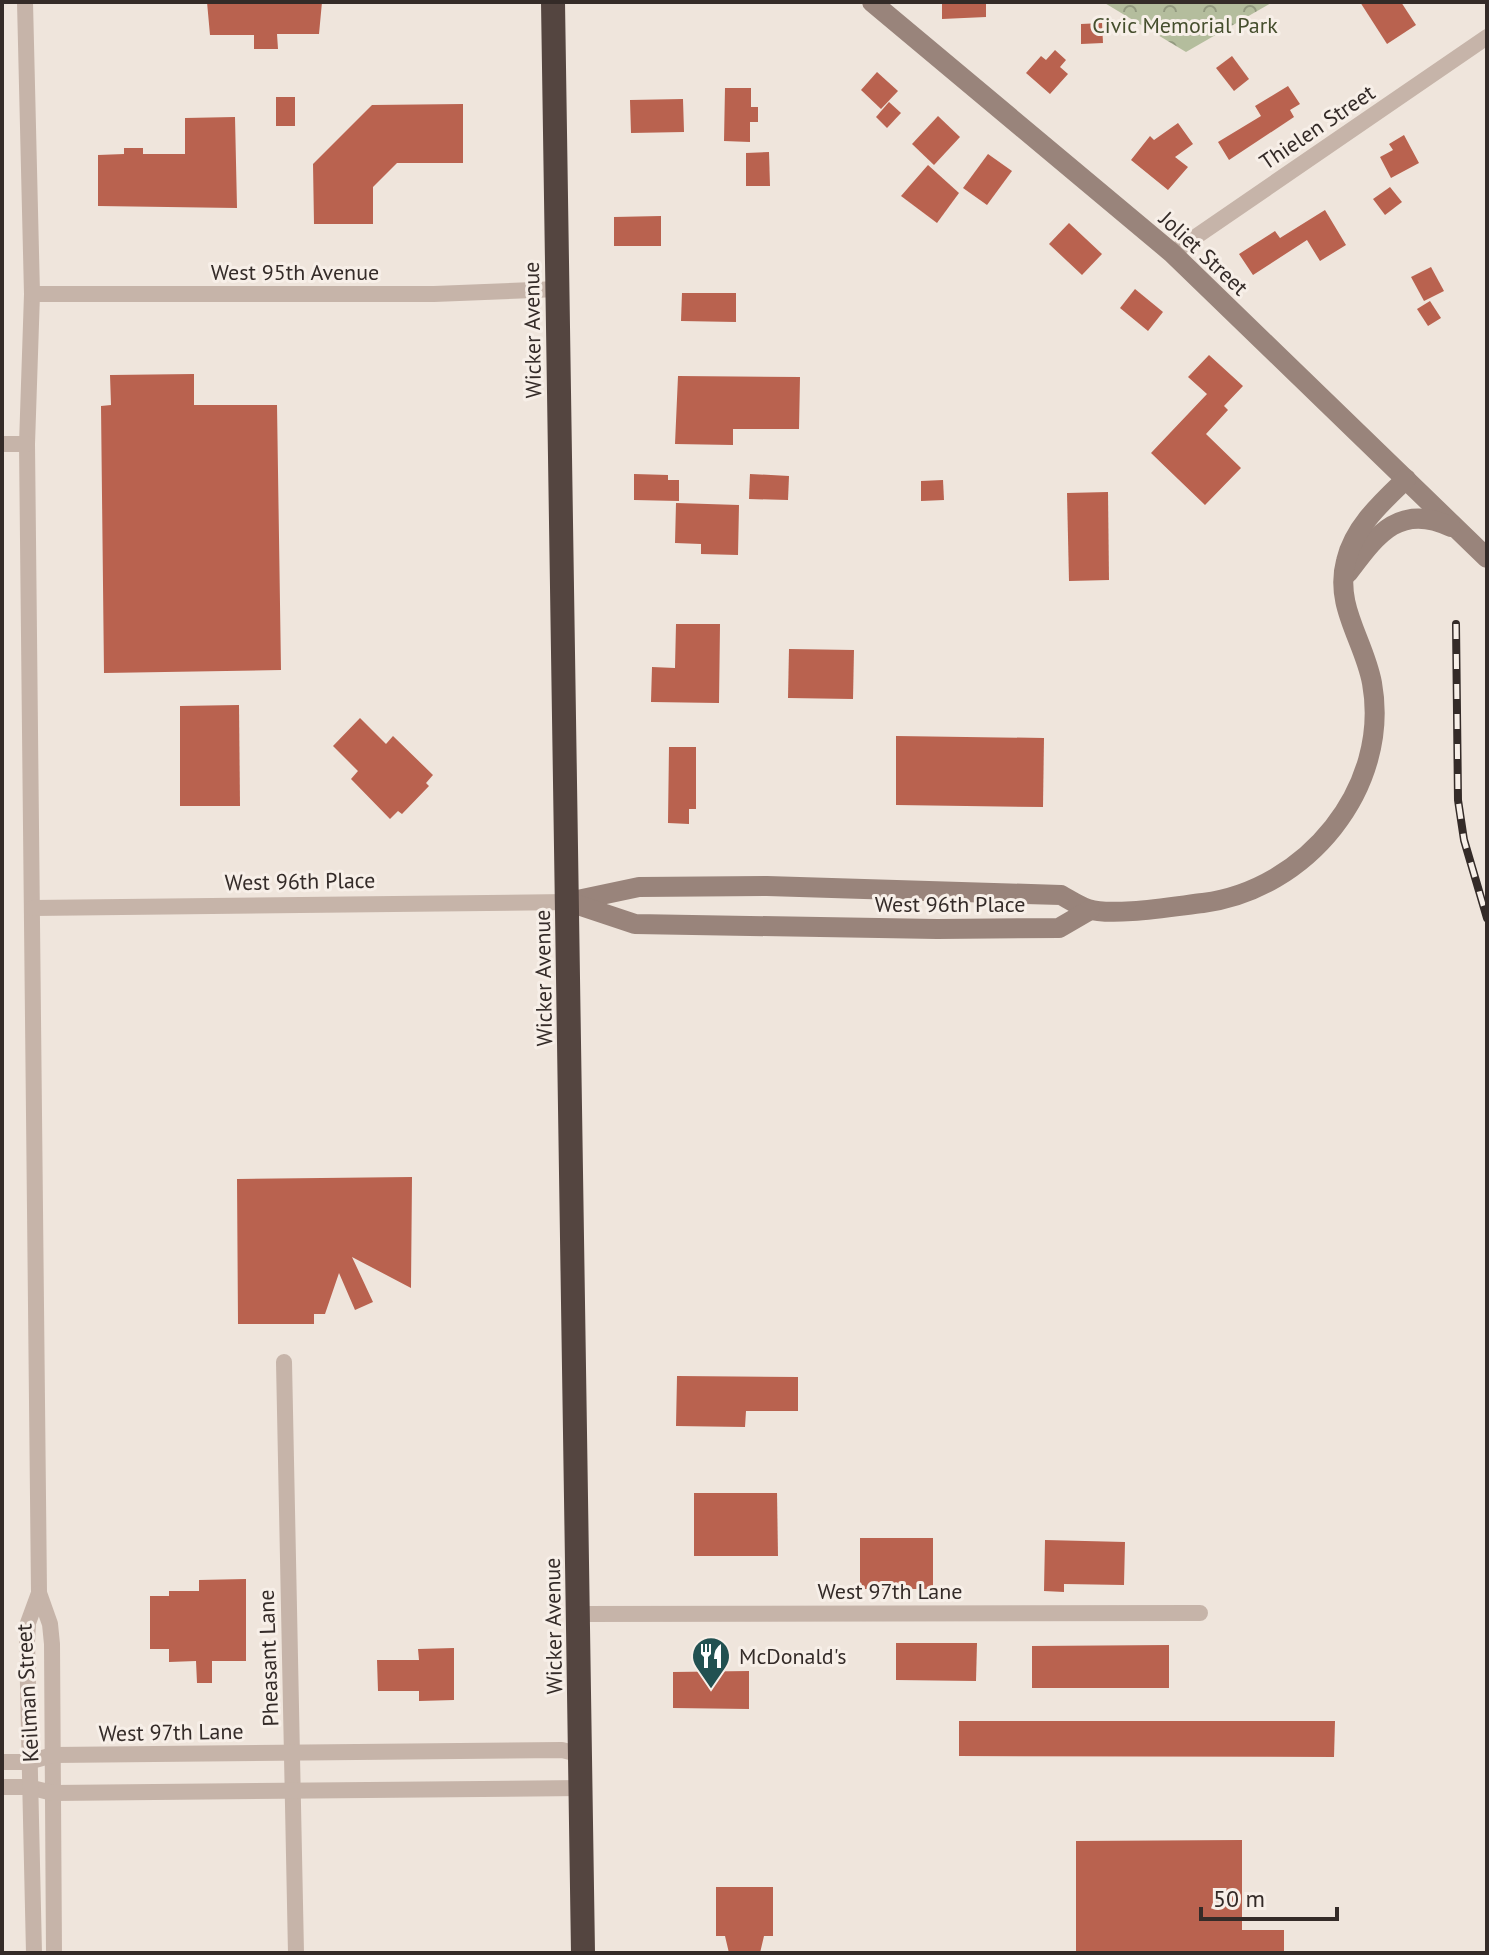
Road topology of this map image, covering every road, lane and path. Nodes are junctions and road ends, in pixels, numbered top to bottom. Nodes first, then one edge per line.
1 (25, 2) edge
2 (553, 2) edge
3 (872, 2) edge
4 (1487, 37) edge
5 (1172, 253) junction
6 (558, 289) junction
7 (32, 294) junction
8 (2, 444) edge
9 (27, 444) junction
10 (1406, 479) junction
11 (1462, 532) junction
12 (1487, 558) edge
13 (1343, 580) junction
14 (568, 902) junction
15 (33, 908) junction
16 (1090, 910) junction
17 (284, 1362) dead end
18 (39, 1593) junction
19 (1200, 1613) dead end
20 (579, 1614) junction
21 (293, 1753) junction
22 (53, 1755) junction
23 (582, 1755) junction
24 (2, 1762) edge
25 (28, 1762) junction
26 (2, 1787) edge
27 (28, 1787) junction
28 (582, 1788) junction
29 (294, 1790) junction
30 (53, 1793) junction
31 (34, 1953) edge
32 (54, 1953) edge
33 (296, 1953) edge
34 (583, 1953) edge

1 - 7 street, Keilman Street
2 - 6 highway, Wicker Avenue
3 - 5 street, Joliet Street
4 - 5 street, Thielen Street
5 - 10 street, Joliet Street
6 - 7 street, West 95th Avenue
6 - 14 highway, Wicker Avenue
7 - 9 street, Keilman Street
8 - 9 street
9 - 15 street, Keilman Street
10 - 11 street, Joliet Street
10 - 13 street, West 96th Place
11 - 12 street, Joliet Street
11 - 13 street
13 - 16 street, West 96th Place
14 - 15 street, West 96th Place
14 - 16 street, West 96th Place
14 - 16 street, West 96th Place
14 - 20 highway, Wicker Avenue
15 - 18 street, Keilman Street
17 - 21 street, Pheasant Lane
18 - 22 street, Keilman Street
18 - 25 street, Keilman Street
19 - 20 street, West 97th Lane
20 - 23 highway, Wicker Avenue
21 - 22 street, West 97th Lane
21 - 23 street, West 97th Lane
21 - 29 street, Pheasant Lane
22 - 25 street, West 97th Lane
22 - 30 street, Keilman Street
23 - 28 highway, Wicker Avenue
24 - 25 street, West 97th Lane
25 - 27 street, Keilman Street
26 - 27 street
27 - 30 street
27 - 31 street, Keilman Street
28 - 29 street
28 - 34 highway, Wicker Avenue
29 - 30 street
29 - 33 street, Pheasant Lane
30 - 32 street, Keilman Street

